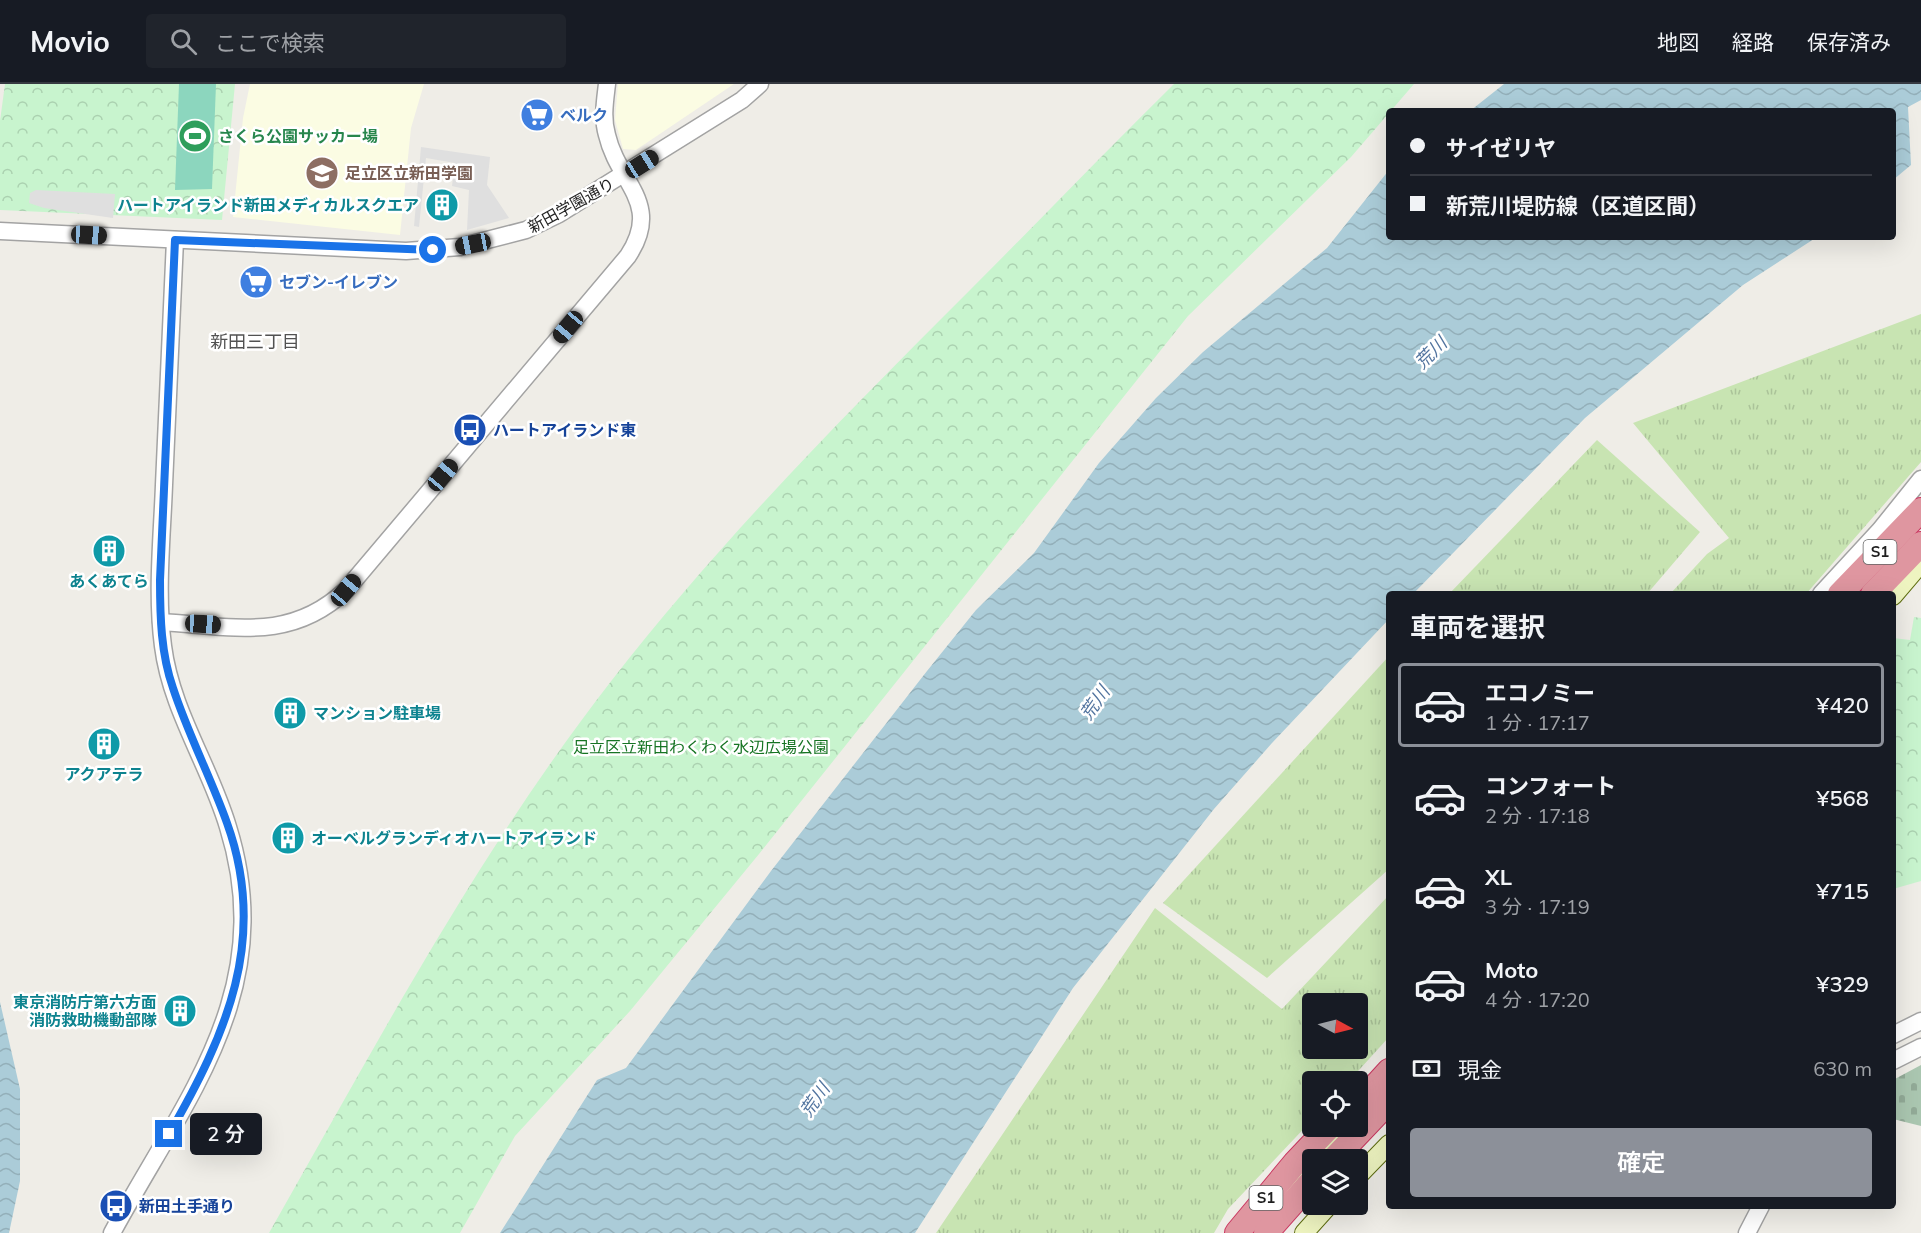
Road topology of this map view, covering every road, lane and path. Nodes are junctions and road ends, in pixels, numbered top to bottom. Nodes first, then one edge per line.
1 (607, 84) edge
2 (760, 84) edge
3 (625, 175) junction
4 (0, 231) edge
5 (175, 240) junction
6 (1921, 479) edge
7 (1921, 510) edge
8 (1921, 525) edge
9 (1921, 544) edge
10 (1921, 563) edge
11 (1824, 591) edge
12 (1843, 591) edge
13 (1862, 591) edge
14 (1896, 592) edge
15 (161, 622) junction
16 (1921, 1021) edge
17 (1896, 1034) edge
18 (1921, 1047) edge
19 (1896, 1060) edge
20 (1386, 1067) edge
21 (1386, 1074) edge
22 (1386, 1082) edge
23 (1368, 1086) edge
24 (1368, 1094) edge
25 (1368, 1103) edge
26 (1386, 1104) edge
27 (1386, 1122) edge
28 (1329, 1137) edge
29 (1334, 1137) edge
30 (1386, 1147) edge
31 (1319, 1149) edge
32 (1322, 1149) edge
33 (1343, 1149) edge
34 (1360, 1149) edge
35 (1368, 1166) edge
36 (1302, 1168) edge
37 (1302, 1169) edge
38 (1302, 1192) edge
39 (1302, 1208) edge
40 (1759, 1209) edge
41 (1320, 1215) edge
42 (112, 1233) edge
43 (1238, 1233) edge
44 (1251, 1233) edge
45 (1266, 1233) edge
46 (1278, 1233) edge
47 (1304, 1233) edge
48 (1747, 1233) edge

1 - 3 street
2 - 3 street, 新田学園通り
3 - 5 street, 新田学園通り
3 - 15 street
4 - 5 street, 新田学園通り
5 - 15 street
6 - 11 street
7 - 12 highway, S1
8 - 13 main road
9 - 13 highway, S1
10 - 14 main road
15 - 42 street
16 - 17 street
18 - 19 street
20 - 23 highway
21 - 24 highway
22 - 25 main road
26 - 33 highway
27 - 34 highway
28 - 31 highway, S1
29 - 32 main road
30 - 35 main road
36 - 43 highway, S1
37 - 44 main road
38 - 45 highway, S1
39 - 46 highway
40 - 48 street
41 - 47 main road

